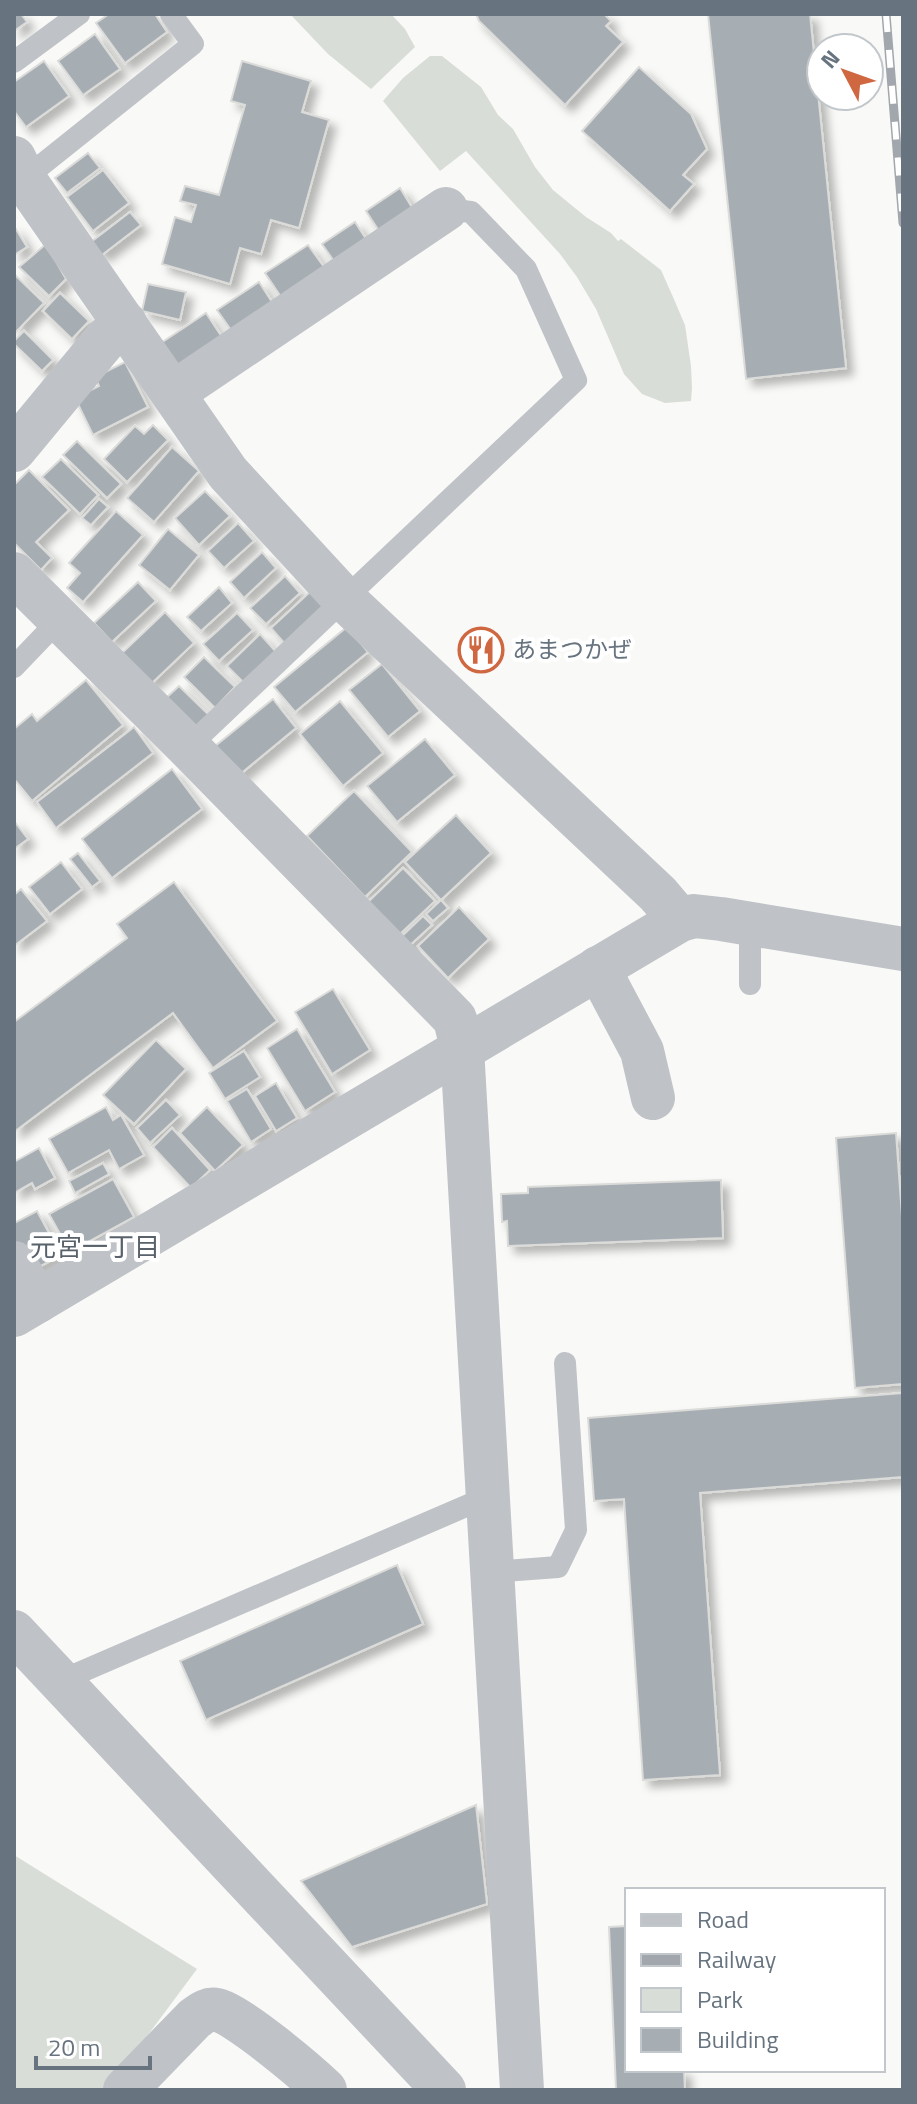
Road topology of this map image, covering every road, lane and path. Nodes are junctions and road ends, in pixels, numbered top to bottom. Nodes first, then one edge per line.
1 (79, 14) edge
2 (171, 14) edge
3 (14, 62) edge
4 (19, 169) edge
5 (446, 209) joint
6 (125, 323) junction
7 (173, 393) junction
8 (14, 450) edge
9 (14, 574) edge
10 (345, 600) junction
11 (59, 620) junction
12 (14, 667) edge
13 (188, 747) junction
14 (680, 920) junction
15 (750, 924) junction
16 (903, 949) edge
17 (598, 968) junction
18 (750, 984) dead end
19 (462, 1048) junction
20 (653, 1098) dead end
21 (14, 1263) edge
22 (26, 1308) edge
23 (565, 1363) dead end
24 (487, 1497) junction
25 (491, 1572) junction
26 (14, 1632) edge
27 (60, 1681) junction
28 (125, 2090) edge
29 (325, 2090) edge
30 (444, 2090) edge
31 (522, 2090) edge

1 - 3 lane
2 - 4 lane
4 - 6 street
5 - 7 street
5 - 10 lane
6 - 7 street
6 - 8 street
7 - 10 street
9 - 11 street
10 - 13 lane
10 - 14 street
11 - 12 lane
11 - 13 street
13 - 19 street
14 - 15 street
14 - 17 street
15 - 16 street
15 - 18 lane
17 - 19 street
17 - 20 street
19 - 22 street
19 - 24 street
21 - 22 street
23 - 25 lane
24 - 25 street
24 - 27 lane
25 - 31 street
26 - 27 street
27 - 30 street
28 - 29 street

